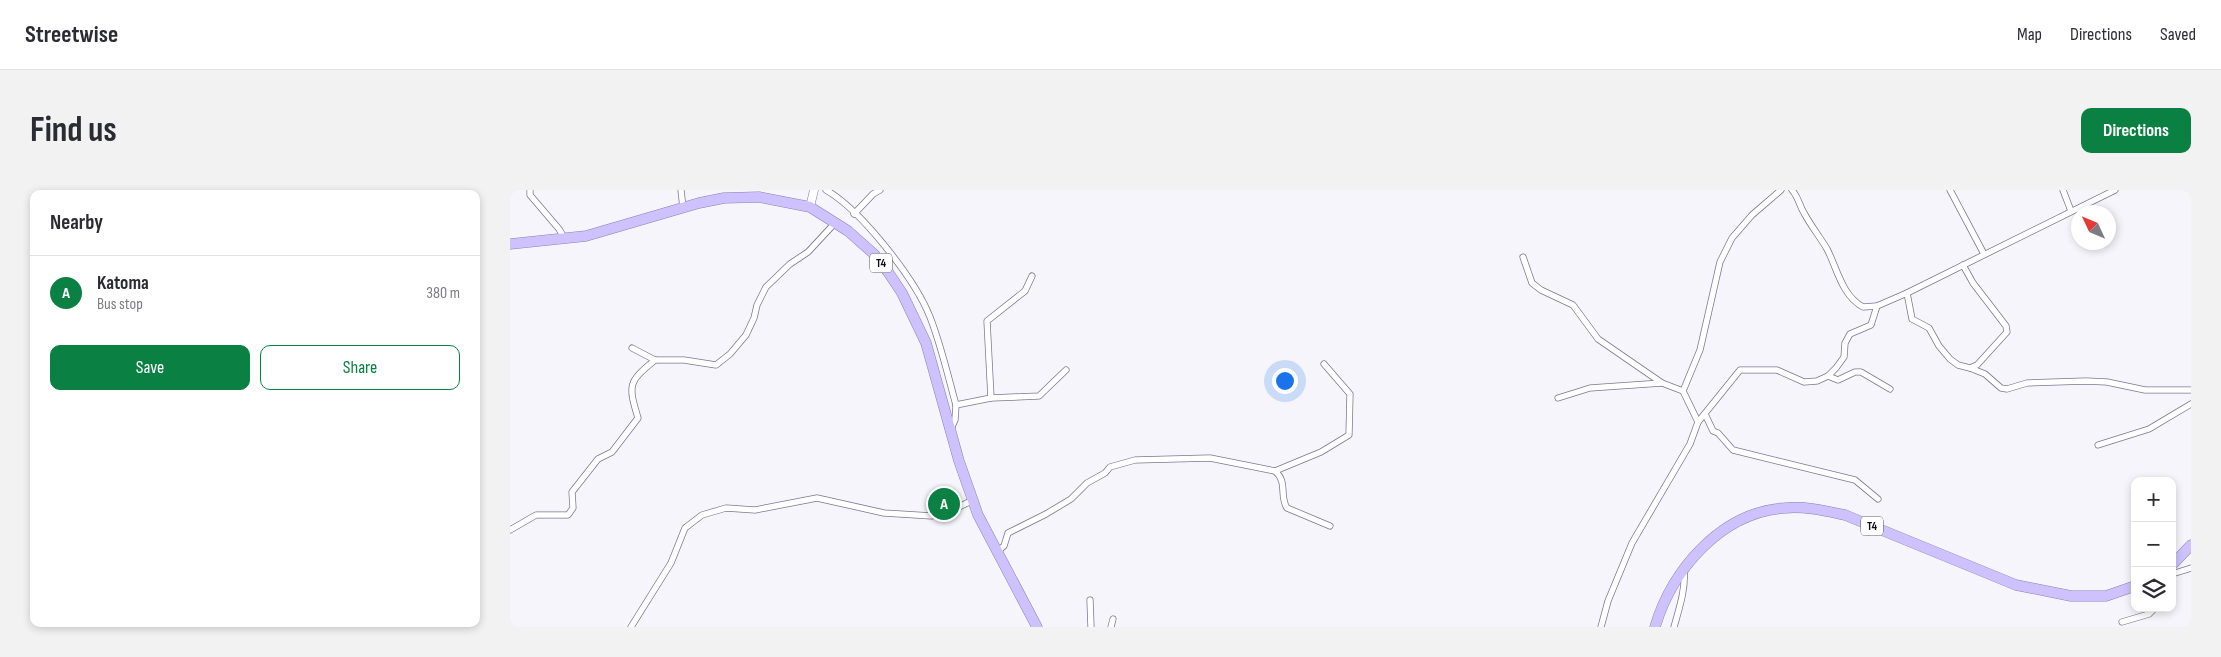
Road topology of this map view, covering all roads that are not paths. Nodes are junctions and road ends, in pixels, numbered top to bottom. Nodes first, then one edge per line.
1 (530, 190) edge
2 (681, 190) edge
3 (814, 190) edge
4 (826, 190) edge
5 (880, 190) edge
6 (1781, 190) edge
7 (1792, 190) edge
8 (1950, 190) edge
9 (2063, 190) edge
10 (2115, 190) edge
11 (723, 194) edge
12 (2084, 205) edge
13 (810, 207) junction
14 (683, 208) junction
15 (2071, 211) joint
16 (854, 214) junction
17 (836, 223) junction
18 (564, 240) junction
19 (510, 244) edge
20 (1984, 254) junction
21 (1523, 257) dead end
22 (1963, 265) junction
23 (1032, 276) dead end
24 (1907, 293) junction
25 (1877, 306) junction
26 (632, 348) dead end
27 (655, 360) junction
28 (1324, 364) dead end
29 (1970, 368) junction
30 (1066, 370) dead end
31 (1828, 376) junction
32 (1662, 383) junction
33 (1890, 389) dead end
34 (2191, 390) edge
35 (1683, 392) junction
36 (991, 398) junction
37 (1558, 398) dead end
38 (2191, 404) edge
39 (956, 405) junction
40 (1704, 414) junction
41 (1698, 422) junction
42 (950, 430) junction
43 (2098, 445) dead end
44 (1275, 471) junction
45 (1878, 499) dead end
46 (973, 500) junction
47 (1330, 526) dead end
48 (510, 530) edge
49 (2191, 545) edge
50 (997, 552) junction
51 (2176, 561) edge
52 (1684, 567) junction
53 (2191, 568) edge
54 (2176, 573) edge
55 (2131, 587) edge
56 (1090, 600) dead end
57 (2151, 612) edge
58 (1114, 619) dead end
59 (2122, 622) dead end
60 (631, 627) edge
61 (1036, 627) edge
62 (1091, 627) edge
63 (1111, 627) edge
64 (1601, 627) edge
65 (1655, 627) edge
66 (1674, 627) edge

1 - 18 street
2 - 14 street
3 - 13 main road
4 - 16 street
5 - 16 street
6 - 35 street
7 - 25 street
8 - 20 street
9 - 15 street
10 - 12 street
11 - 13 highway, T4
11 - 14 highway, T4
13 - 17 highway, T4
14 - 18 highway, T4
15 - 20 street
16 - 39 street
17 - 27 street
17 - 42 highway, T4
18 - 19 highway, T4
20 - 22 street
21 - 32 street
22 - 24 street
22 - 29 street
23 - 36 street
24 - 25 street
24 - 29 street
25 - 31 street
26 - 27 street
27 - 48 street
28 - 44 street
29 - 34 street
30 - 36 street
31 - 33 street
31 - 40 street
32 - 35 street
32 - 37 street
35 - 41 street
36 - 39 street
38 - 43 street
39 - 42 street
40 - 41 street
40 - 45 street
41 - 64 street
42 - 46 highway, T4
44 - 47 street
44 - 50 street
46 - 50 highway, T4
46 - 60 street
49 - 51 highway
50 - 61 highway, T4
52 - 55 highway, T4
52 - 65 highway, T4
52 - 66 street
53 - 54 street
56 - 62 street
57 - 59 street
58 - 63 street

